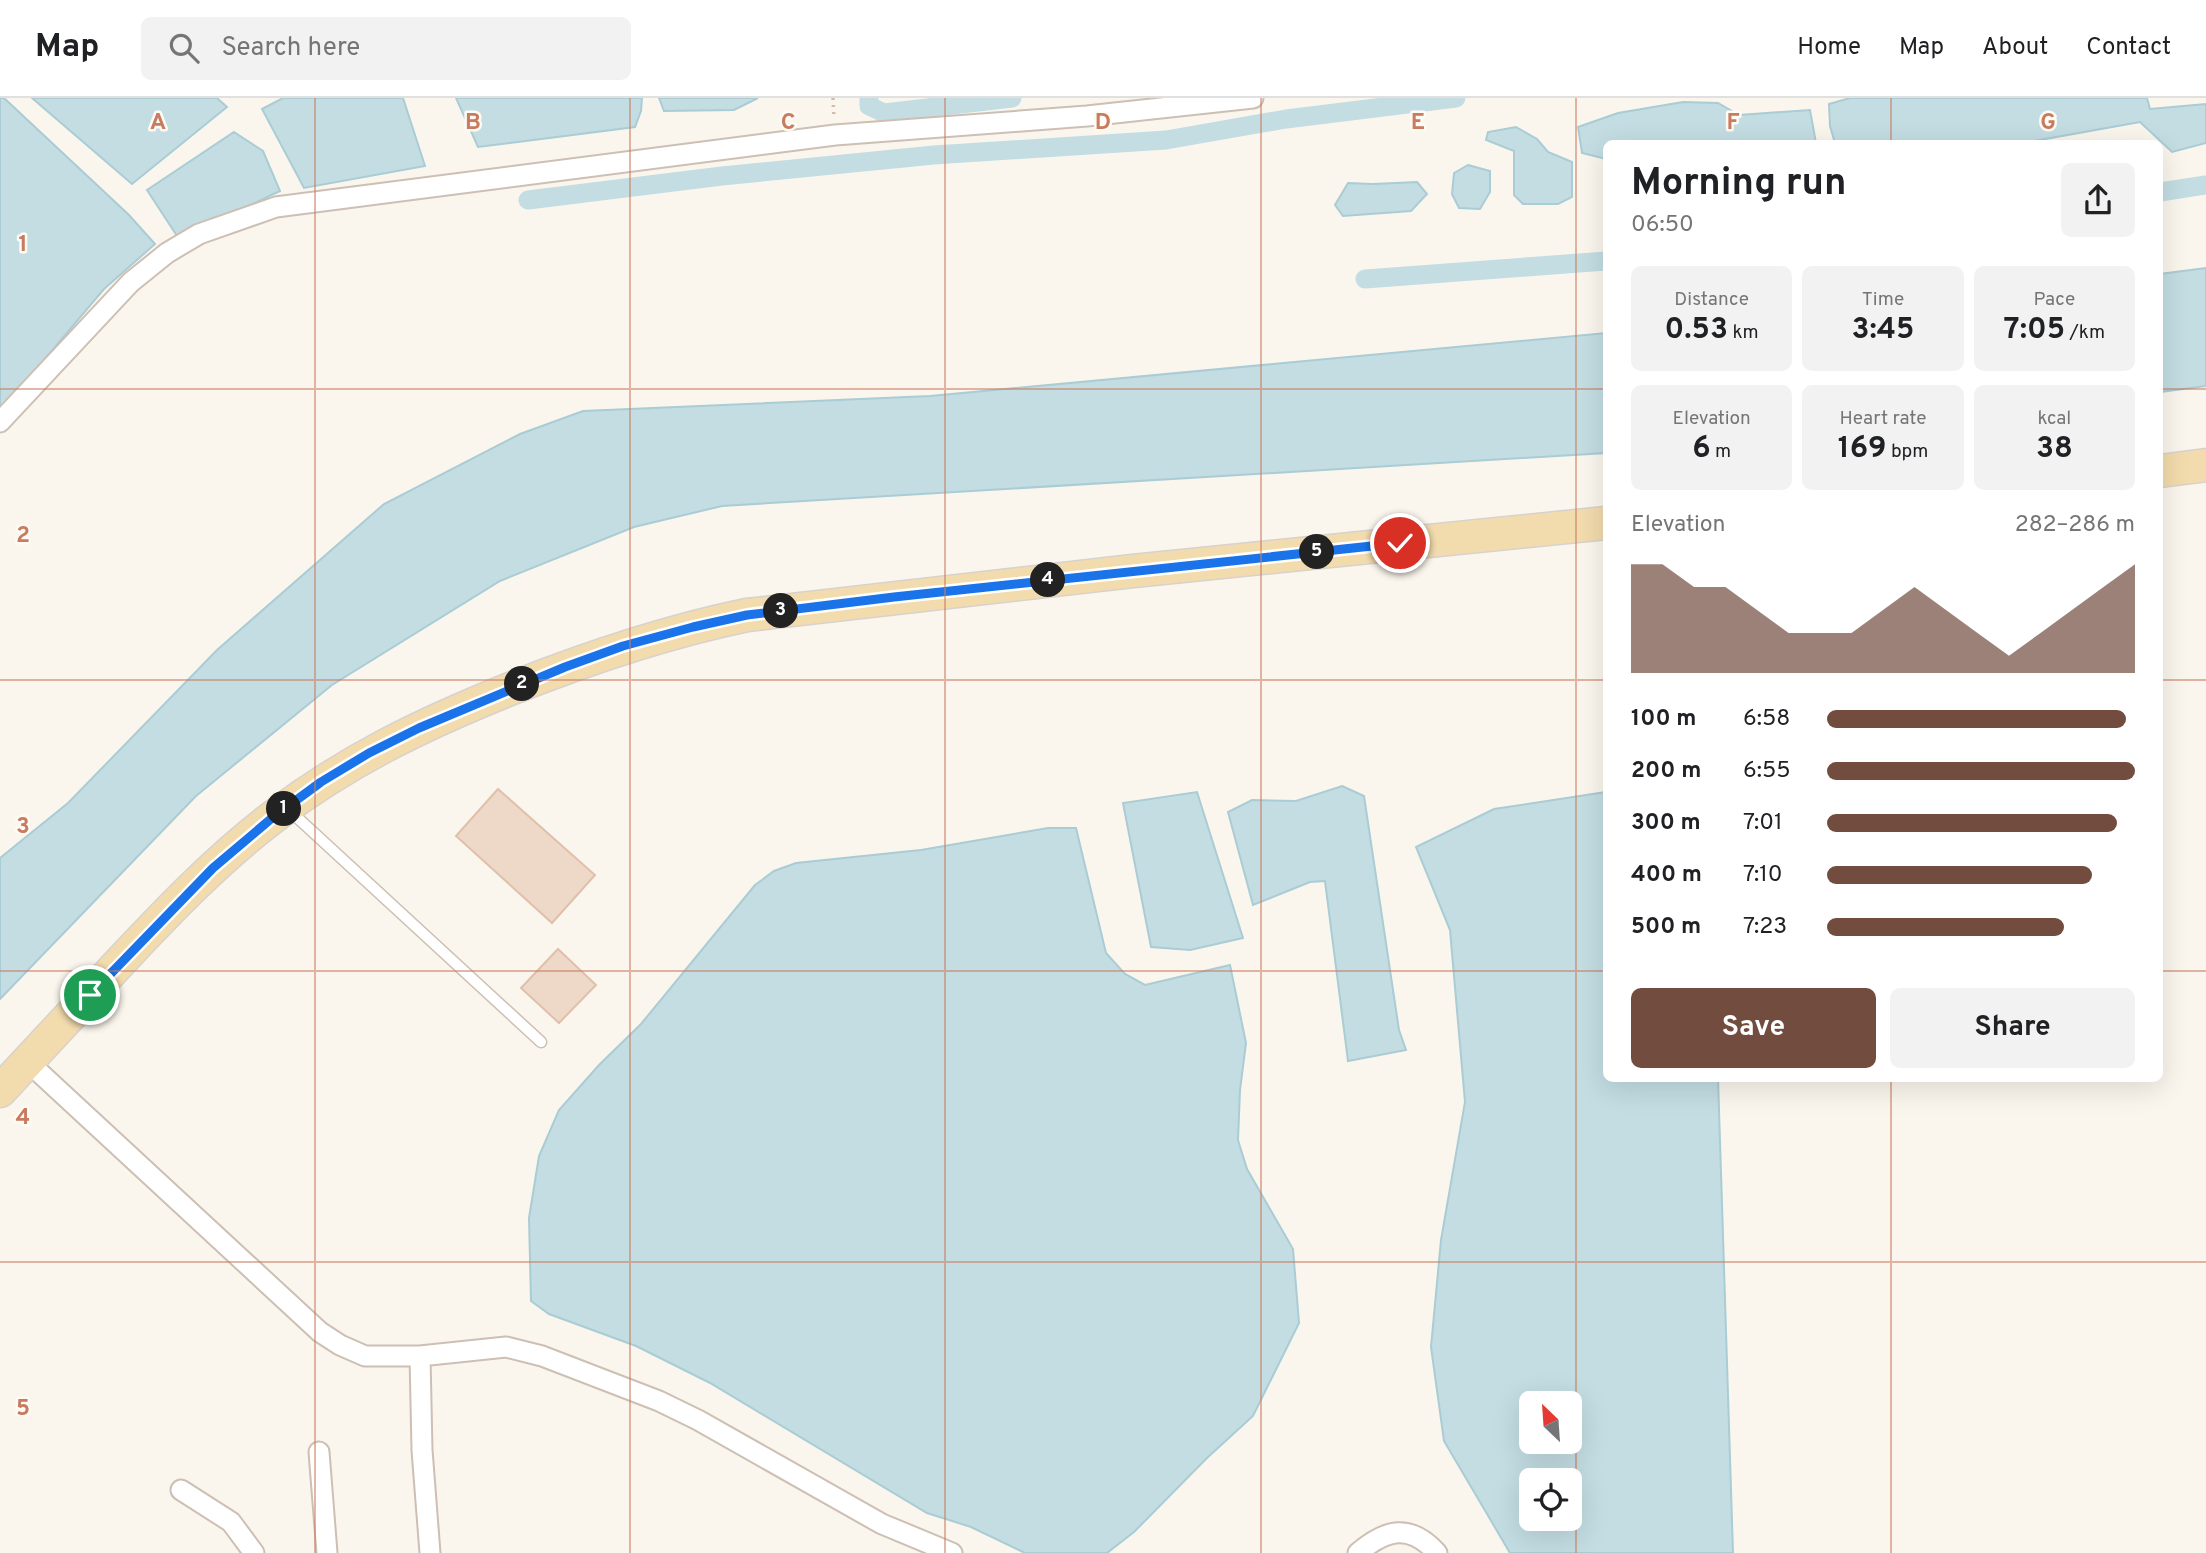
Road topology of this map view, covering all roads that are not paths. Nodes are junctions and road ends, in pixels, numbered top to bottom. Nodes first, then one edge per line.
1 (1253, 98) edge
2 (0, 422) edge
3 (2206, 465) edge
4 (2163, 471) edge
5 (1603, 523) edge
6 (287, 807) junction
7 (541, 1041) dead end
8 (28, 1062) junction
9 (0, 1091) edge
10 (420, 1356) junction
11 (319, 1452) dead end
12 (181, 1490) dead end
13 (254, 1553) edge
14 (327, 1553) edge
15 (430, 1553) edge
16 (952, 1553) edge
17 (1358, 1553) edge
18 (1437, 1553) edge

1 - 2 street
3 - 4 main road
5 - 6 main road
6 - 7 lane
6 - 8 main road
8 - 9 main road
8 - 10 street
10 - 15 street
10 - 16 street
11 - 14 street
12 - 13 street
17 - 18 street

